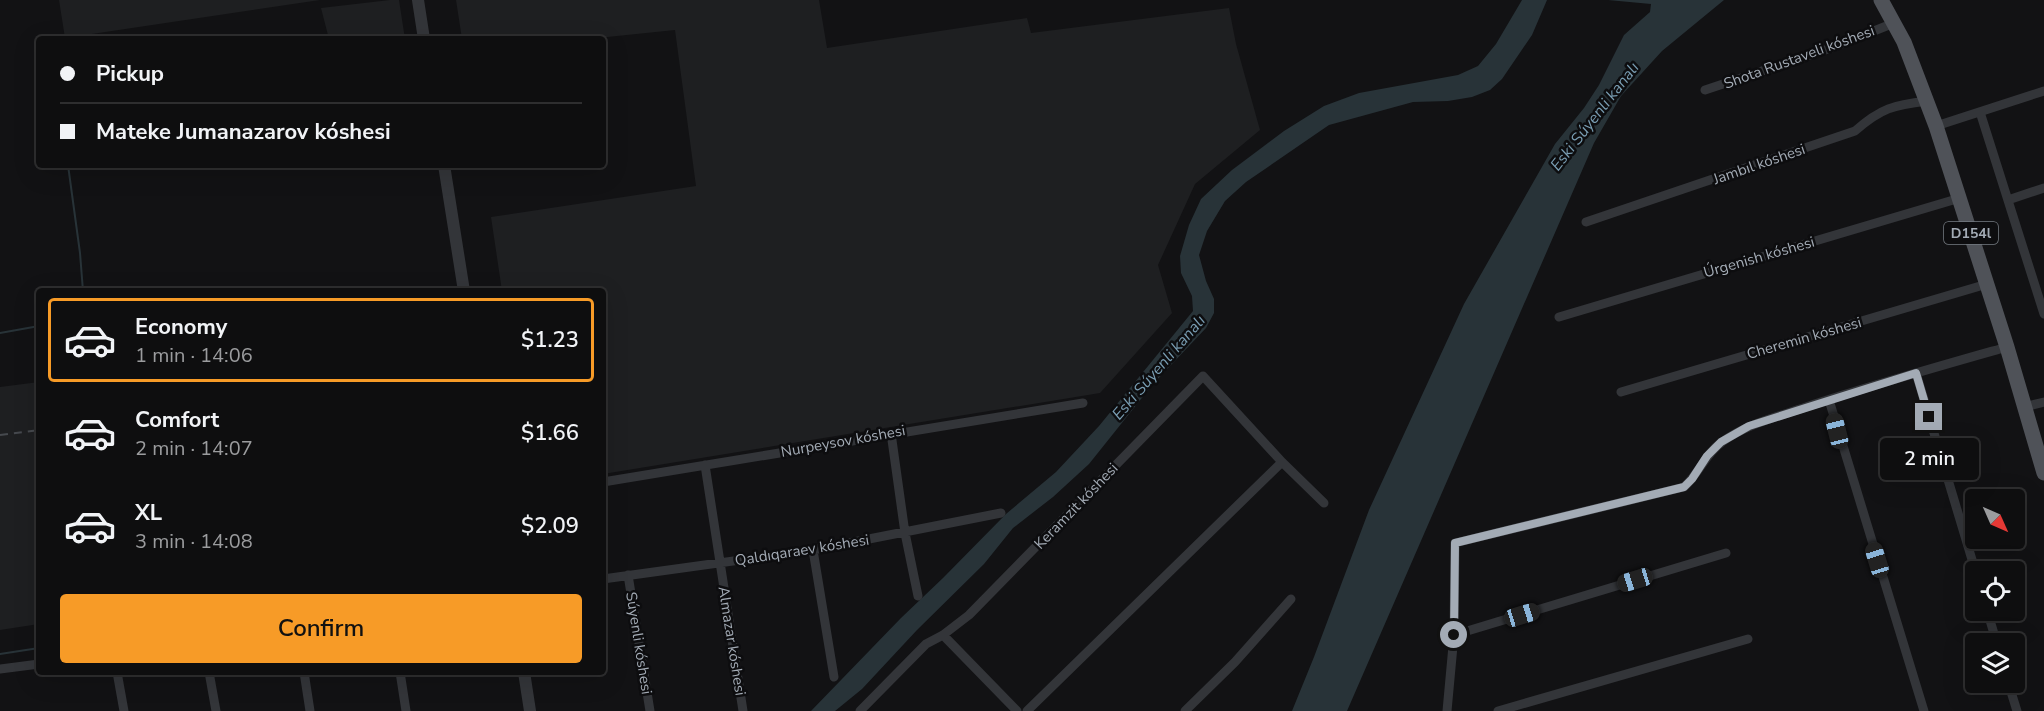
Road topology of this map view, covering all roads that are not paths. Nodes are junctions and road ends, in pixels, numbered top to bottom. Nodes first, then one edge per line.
1 (418, 0) edge
2 (1881, 0) edge
3 (1894, 23) junction
4 (424, 36) edge
5 (1705, 90) dead end
6 (2044, 91) edge
7 (1927, 101) junction
8 (1980, 112) junction
9 (1936, 126) junction
10 (444, 168) edge
11 (2044, 188) edge
12 (1960, 198) junction
13 (2008, 200) junction
14 (1586, 222) dead end
15 (1987, 284) junction
16 (464, 288) edge
17 (2044, 314) edge
18 (1559, 317) dead end
19 (2007, 347) junction
20 (1916, 373) junction
21 (1621, 392) dead end
22 (1828, 400) junction
23 (2044, 402) edge
24 (1083, 403) dead end
25 (2024, 407) junction
26 (891, 433) junction
27 (1282, 462) junction
28 (705, 465) junction
29 (2044, 473) edge
30 (606, 482) edge
31 (1324, 503) dead end
32 (1001, 513) dead end
33 (905, 533) junction
34 (813, 550) junction
35 (1726, 553) dead end
36 (1972, 561) edge
37 (719, 562) junction
38 (628, 575) junction
39 (606, 579) edge
40 (918, 596) dead end
41 (1291, 599) dead end
42 (943, 635) junction
43 (1454, 635) junction
44 (1748, 639) dead end
45 (36, 664) edge
46 (0, 669) edge
47 (118, 675) edge
48 (210, 675) edge
49 (304, 675) edge
50 (400, 675) edge
51 (524, 675) edge
52 (834, 677) dead end
53 (2011, 693) edge
54 (124, 711) edge
55 (216, 711) edge
56 (310, 711) edge
57 (406, 711) edge
58 (530, 711) edge
59 (650, 711) edge
60 (743, 711) edge
61 (860, 711) edge
62 (1017, 711) edge
63 (1027, 711) edge
64 (1185, 711) edge
65 (1448, 711) edge
66 (1498, 711) edge
67 (1924, 711) edge
68 (2017, 711) edge

1 - 4 street
2 - 3 main road, D154l
3 - 5 street, Shota Rustaveli kóshesi
3 - 7 main road, D154l
6 - 8 street
7 - 9 main road, D154l
7 - 14 street, Jambıl kóshesi
8 - 9 street
8 - 13 street
9 - 12 main road, D154l
10 - 16 street
11 - 13 street
12 - 15 main road, D154l
12 - 18 street, Úrgenish kóshesi
13 - 17 street
15 - 19 main road, D154l
15 - 21 street, Cheremin kóshesi
19 - 20 street
19 - 25 main road, D154l
20 - 22 street
20 - 36 street
22 - 43 street
22 - 67 street
23 - 25 street
24 - 26 street, Nurpeysov kóshesi
25 - 29 main road, D154l
26 - 28 street, Nurpeysov kóshesi
26 - 33 street
27 - 31 street, Keramzit kóshesi
27 - 42 street, Keramzit kóshesi
27 - 63 street
28 - 30 street, Nurpeysov kóshesi
28 - 37 street, Almazar kóshesi
32 - 33 street, Qaldıqaraev kóshesi
33 - 34 street, Qaldıqaraev kóshesi
33 - 40 street
34 - 37 street, Qaldıqaraev kóshesi
34 - 52 street
35 - 43 street
37 - 38 street, Qaldıqaraev kóshesi
37 - 60 street, Almazar kóshesi
38 - 39 street, Qaldıqaraev kóshesi
38 - 59 street, Súyenli kóshesi
41 - 64 street
42 - 61 street, Keramzit kóshesi
42 - 62 street
43 - 65 street
44 - 66 street
45 - 46 street
47 - 54 street
48 - 55 street
49 - 56 street
50 - 57 street
51 - 58 street
53 - 68 street

